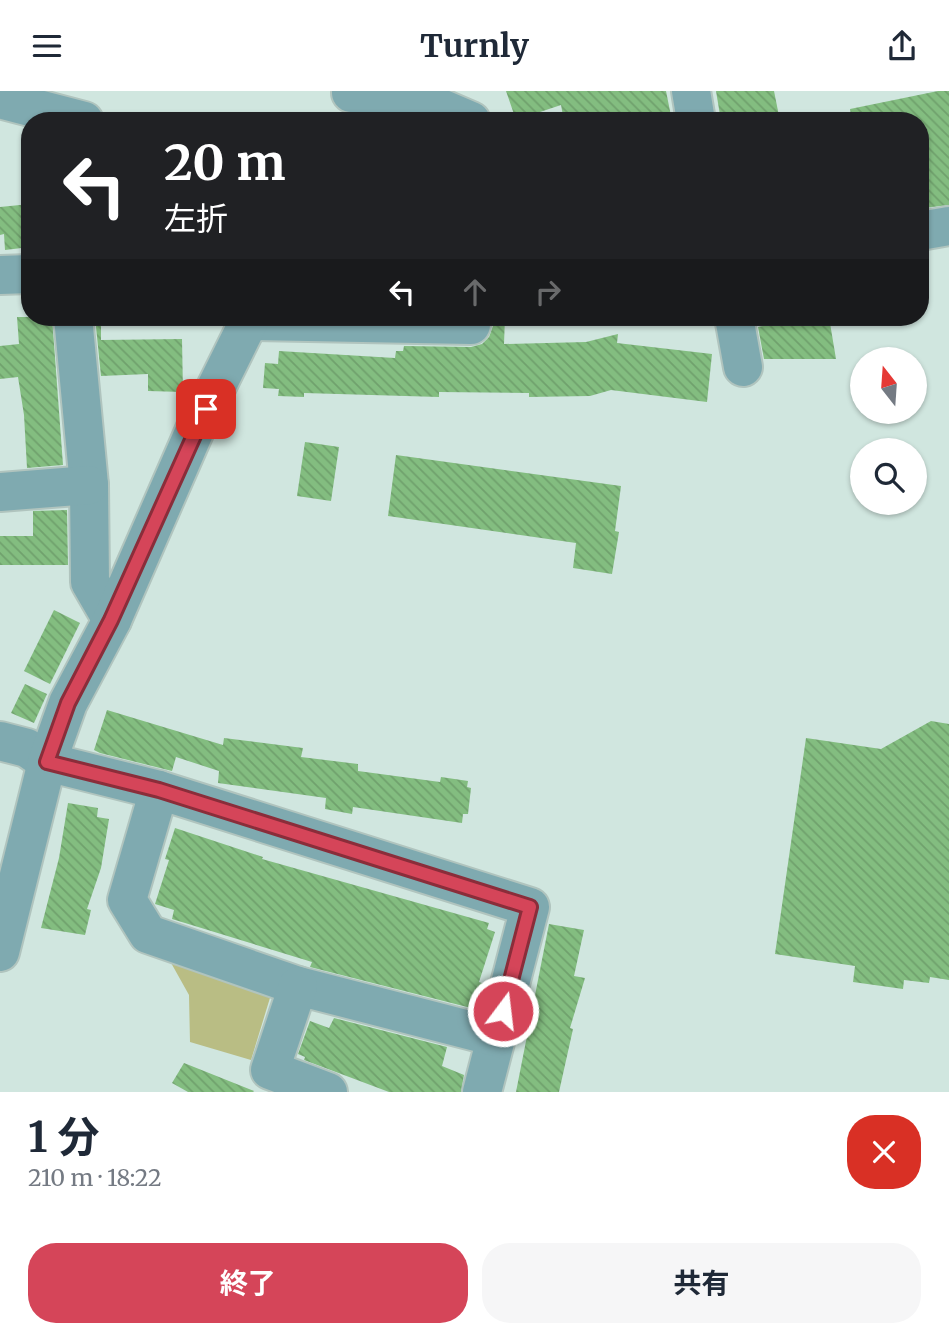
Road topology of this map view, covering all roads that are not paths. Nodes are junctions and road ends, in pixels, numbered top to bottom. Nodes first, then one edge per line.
1 (691, 91) edge
2 (0, 99) edge
3 (349, 102) edge
4 (88, 110) edge
5 (429, 112) edge
6 (694, 112) edge
7 (949, 226) edge
8 (929, 229) edge
9 (21, 274) edge
10 (0, 275) edge
11 (74, 326) edge
12 (247, 326) edge
13 (736, 326) edge
14 (743, 367) dead end
15 (89, 485) junction
16 (0, 492) edge
17 (111, 620) junction
18 (0, 741) edge
19 (47, 762) junction
20 (159, 790) junction
21 (0, 952) edge
22 (298, 986) junction
23 (496, 1037) junction
24 (328, 1092) edge
25 (482, 1092) edge

1 - 6 street
2 - 4 street
3 - 5 street
7 - 8 street
9 - 10 street
11 - 15 street
12 - 17 street
13 - 14 street
15 - 16 street
15 - 17 street
17 - 19 street
18 - 19 street
19 - 20 street
19 - 21 street
20 - 22 street
20 - 23 street
22 - 23 street
22 - 24 street
23 - 25 street

